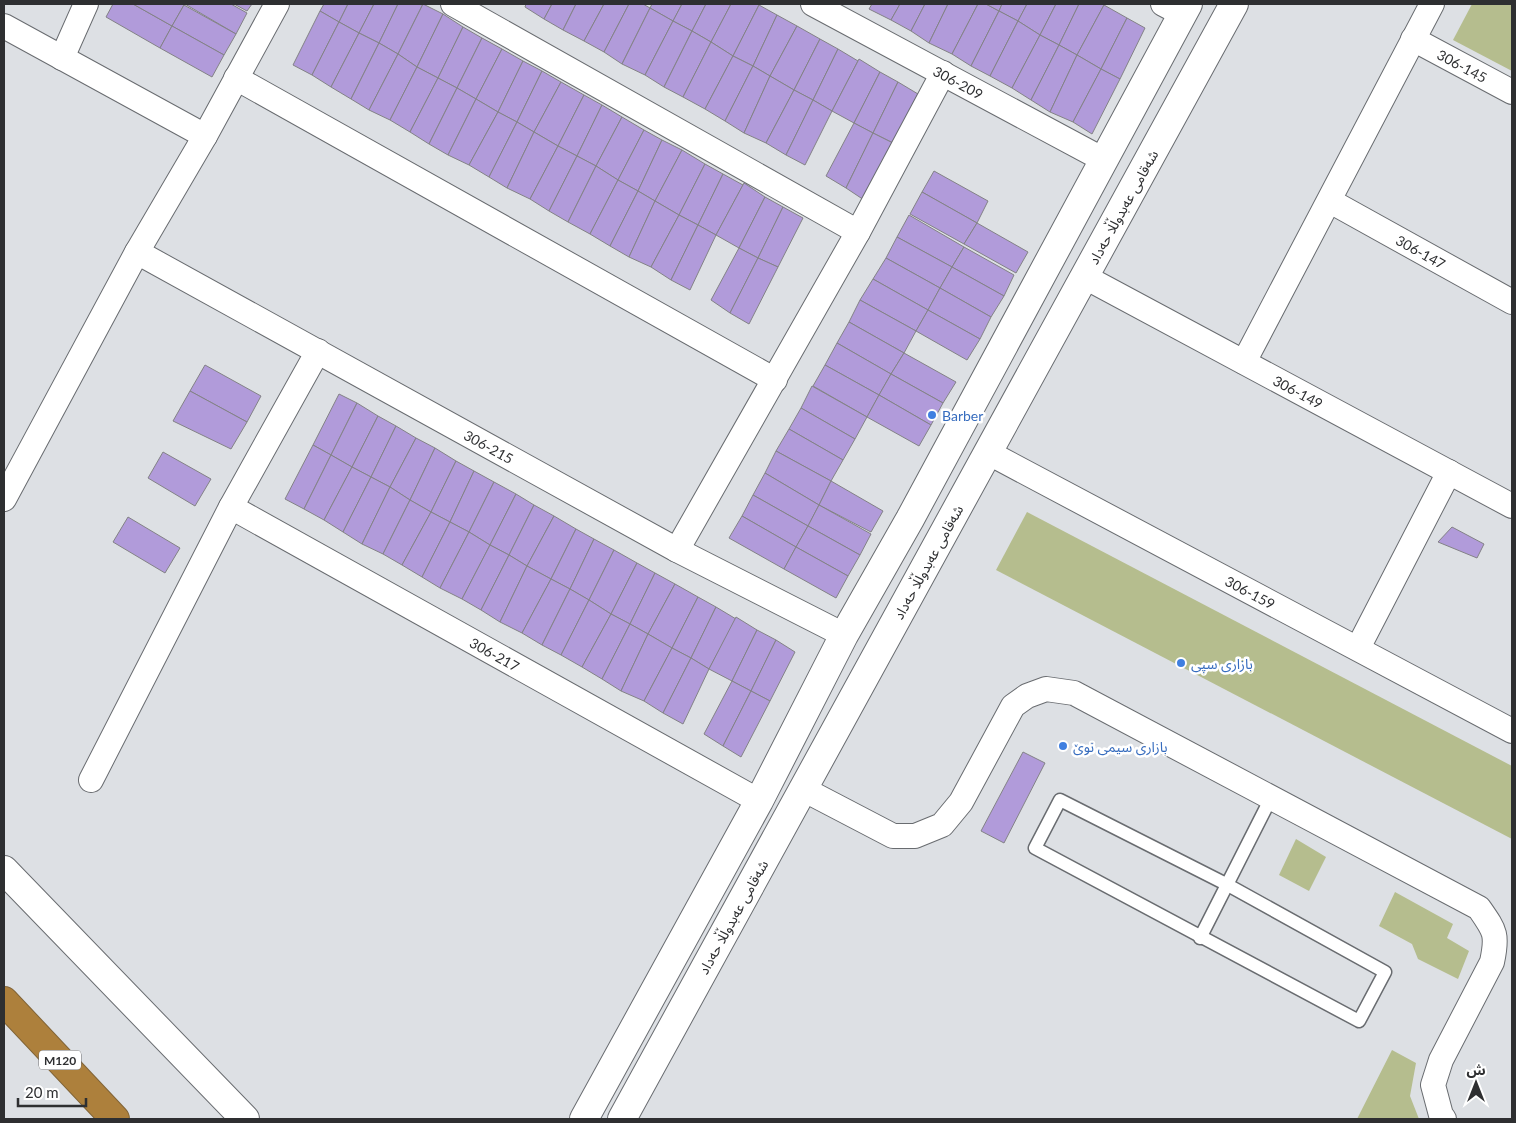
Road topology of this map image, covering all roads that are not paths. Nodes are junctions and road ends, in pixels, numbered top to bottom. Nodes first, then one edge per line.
1 (86, 4) edge
2 (277, 4) edge
3 (453, 4) edge
4 (813, 4) edge
5 (1234, 4) edge
6 (1432, 4) edge
7 (1177, 7) edge
8 (4, 26) edge
9 (1413, 39) junction
10 (62, 58) junction
11 (943, 74) junction
12 (236, 78) junction
13 (1512, 92) edge
14 (204, 136) junction
15 (1104, 160) junction
16 (1330, 201) junction
17 (858, 232) junction
18 (137, 252) junction
19 (1085, 277) junction
20 (1512, 302) edge
21 (318, 351) junction
22 (1244, 362) junction
23 (775, 380) junction
24 (989, 453) junction
25 (1449, 472) junction
26 (4, 499) edge
27 (1512, 506) edge
28 (231, 507) junction
29 (910, 519) junction
30 (942, 538) junction
31 (677, 550) junction
32 (844, 635) junction
33 (1358, 648) junction
34 (1512, 730) edge
35 (91, 780) dead end
36 (803, 789) junction
37 (1271, 798) junction
38 (759, 801) junction
39 (4, 870) edge
40 (1226, 884) junction
41 (1200, 938) junction
42 (4, 1001) edge
43 (115, 1119) edge
44 (245, 1119) edge
45 (584, 1119) edge
46 (622, 1119) edge
47 (1444, 1119) edge

1 - 10 street
2 - 12 street
3 - 17 street
4 - 11 street, 306-209
5 - 19 street, شەقامی عەبدوڵڵا حەداد
6 - 9 street
7 - 15 street
8 - 10 street
9 - 13 street, 306-145
9 - 16 street
10 - 14 street
11 - 15 street, 306-209
11 - 17 street
12 - 14 street
12 - 23 street
14 - 18 street
15 - 29 street
16 - 20 street, 306-147
16 - 22 street
17 - 23 street
18 - 21 street, 306-215
18 - 26 street
19 - 22 street, 306-149
19 - 24 street, شەقامی عەبدوڵڵا حەداد
21 - 28 street
21 - 31 street, 306-215
22 - 25 street, 306-149
23 - 31 street
24 - 30 street, شەقامی عەبدوڵڵا حەداد
24 - 33 street, 306-159
25 - 27 street, 306-149
25 - 33 street
28 - 35 street
28 - 38 street, 306-217
29 - 30 street
29 - 32 street
30 - 36 street, شەقامی عەبدوڵڵا حەداد
31 - 32 street, 306-215
32 - 38 street
33 - 34 street, 306-159
36 - 37 street
36 - 46 street, شەقامی عەبدوڵڵا حەداد
37 - 40 lane
37 - 47 street
38 - 45 street
39 - 44 street
40 - 41 lane
40 - 41 lane
40 - 41 lane
42 - 43 highway, M120

